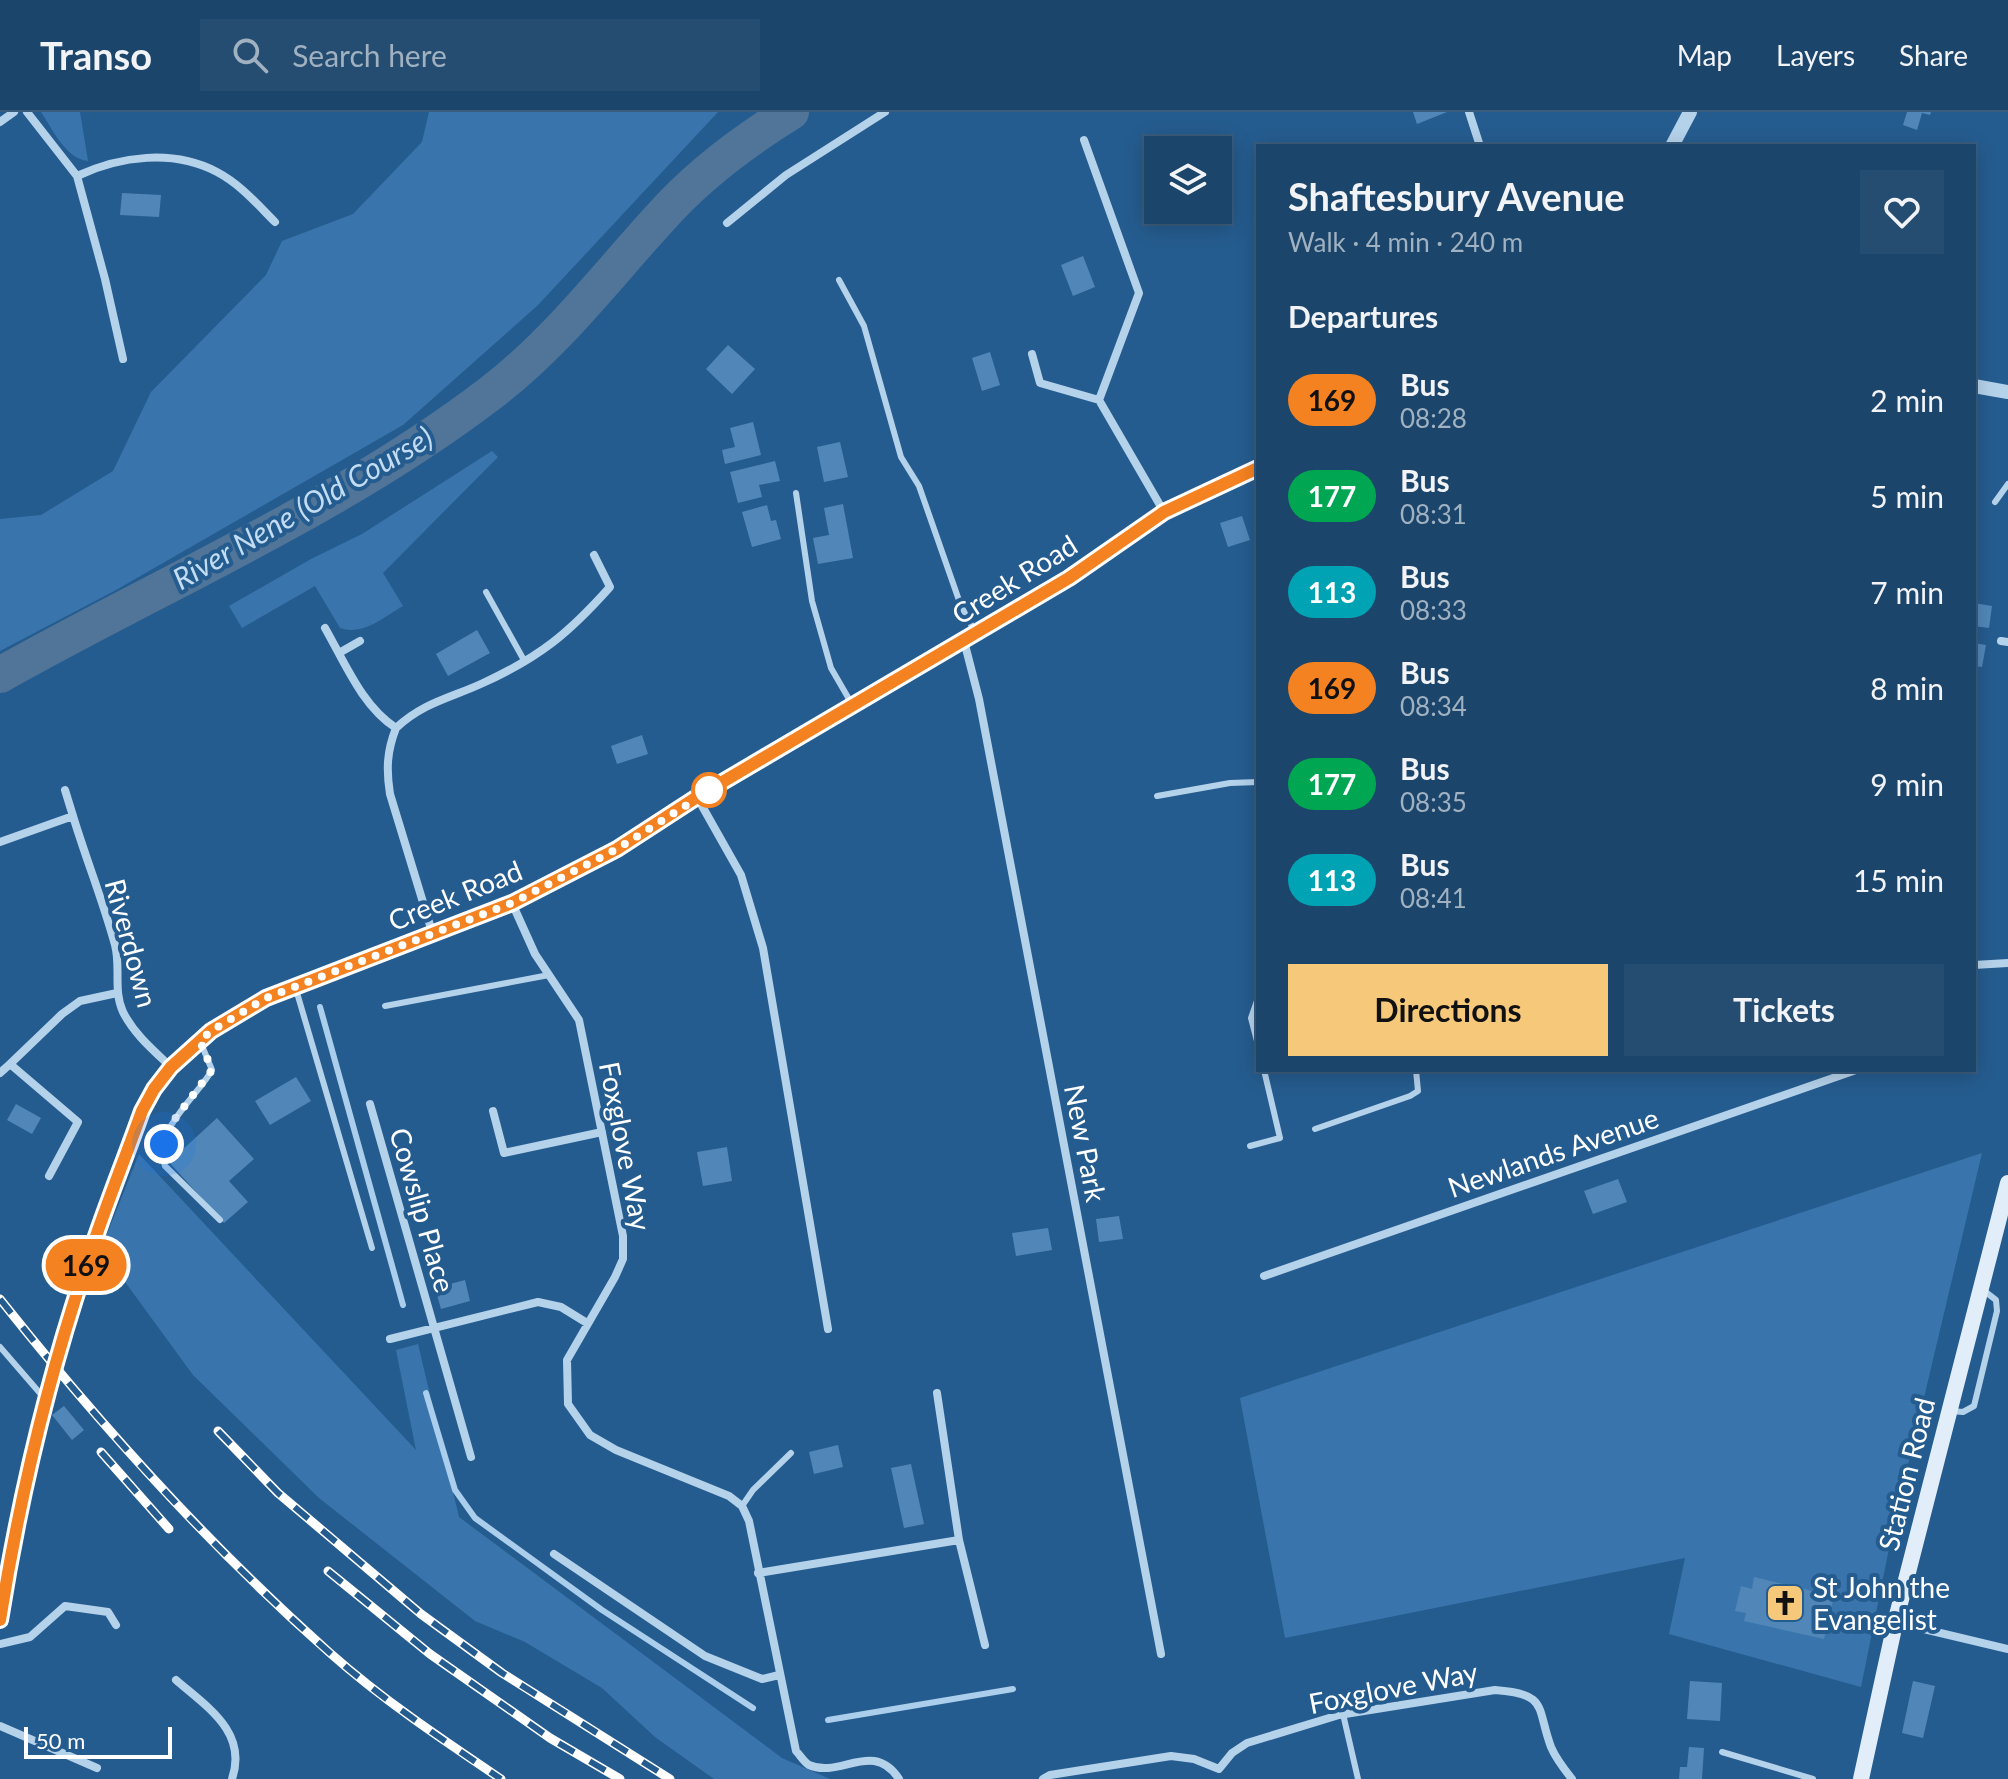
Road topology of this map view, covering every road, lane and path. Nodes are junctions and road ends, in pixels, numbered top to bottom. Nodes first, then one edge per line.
1 (14, 112) edge
2 (27, 112) edge
3 (885, 112) edge
4 (1469, 112) edge
5 (1690, 112) edge
6 (0, 122) edge
7 (1084, 140) dead end
8 (1479, 144) edge
9 (1673, 144) edge
10 (77, 176) junction
11 (275, 222) dead end
12 (727, 223) dead end
13 (839, 280) dead end
14 (1032, 354) dead end
15 (123, 359) dead end
16 (1976, 386) edge
17 (2008, 392) edge
18 (1099, 400) junction
19 (1256, 469) edge
20 (2008, 484) edge
21 (796, 493) dead end
22 (1995, 502) dead end
23 (1164, 512) junction
24 (594, 555) dead end
25 (486, 592) dead end
26 (325, 628) dead end
27 (970, 638) junction
28 (360, 641) dead end
29 (339, 653) junction
30 (525, 662) junction
31 (853, 706) junction
32 (396, 728) junction
33 (1256, 782) edge
34 (65, 790) dead end
35 (1157, 796) dead end
36 (697, 797) junction
37 (73, 816) junction
38 (0, 842) edge
39 (512, 903) junction
40 (433, 935) junction
41 (2008, 963) edge
42 (1976, 965) edge
43 (549, 975) junction
44 (295, 986) junction
45 (117, 993) junction
46 (1256, 1004) edge
47 (385, 1006) dead end
48 (1256, 1037) edge
49 (200, 1041) junction
50 (10, 1064) junction
51 (171, 1067) junction
52 (1264, 1072) edge
53 (1416, 1072) edge
54 (1850, 1072) edge
55 (0, 1073) edge
56 (370, 1104) dead end
57 (493, 1111) dead end
58 (1315, 1129) dead end
59 (602, 1132) junction
60 (1250, 1146) dead end
61 (49, 1176) dead end
62 (2008, 1183) edge
63 (220, 1220) dead end
64 (372, 1248) dead end
65 (1264, 1276) dead end
66 (1980, 1288) junction
67 (1997, 1311) junction
68 (2008, 1314) edge
69 (587, 1323) junction
70 (434, 1329) junction
71 (828, 1329) dead end
72 (390, 1339) dead end
73 (0, 1347) edge
74 (937, 1393) dead end
75 (45, 1399) junction
76 (1948, 1411) junction
77 (791, 1453) dead end
78 (471, 1457) dead end
79 (742, 1506) junction
80 (959, 1540) junction
81 (554, 1554) dead end
82 (758, 1573) junction
83 (1896, 1619) junction
84 (0, 1620) edge
85 (116, 1625) dead end
86 (0, 1644) edge
87 (985, 1645) dead end
88 (2008, 1649) edge
89 (1161, 1654) dead end
90 (779, 1675) junction
91 (176, 1680) dead end
92 (1343, 1714) junction
93 (0, 1726) edge
94 (1722, 1752) dead end
95 (97, 1768) dead end
96 (1219, 1769) junction
97 (232, 1779) edge
98 (899, 1779) edge
99 (1043, 1779) edge
100 (1216, 1779) edge
101 (1358, 1779) edge
102 (1572, 1779) edge
103 (1813, 1779) edge
104 (1861, 1779) edge

1 - 6 street
2 - 10 street
3 - 12 street
4 - 8 street
5 - 9 street
7 - 18 street
10 - 11 street
10 - 15 street
13 - 27 lane
14 - 18 street
16 - 17 street
18 - 23 street
19 - 23 street, Creek Road
20 - 22 lane
21 - 31 lane
23 - 27 street, Creek Road
24 - 30 street
25 - 30 lane
26 - 29 street
27 - 31 street, Creek Road
27 - 89 street, New Park
28 - 29 street
29 - 32 street
30 - 32 street
31 - 36 street, Creek Road
32 - 40 street
33 - 35 lane
34 - 37 street, Riverdown
36 - 39 street, Creek Road
36 - 71 street
37 - 38 street
37 - 45 street, Riverdown
39 - 40 street, Creek Road
39 - 43 street, Foxglove Way
40 - 44 street, Creek Road
41 - 42 street
43 - 47 lane
43 - 59 street, Foxglove Way
44 - 49 street, Creek Road
44 - 64 lane
45 - 50 street
45 - 51 street, Riverdown
46 - 48 lane
49 - 51 street, Creek Road
49 - 63 lane
50 - 55 street
50 - 61 street
51 - 75 street, Creek Road
52 - 60 lane
53 - 58 lane
54 - 65 street, Newlands Avenue
56 - 70 street, Cowslip Place
57 - 59 street
59 - 69 street, Foxglove Way
62 - 66 main road, Station Road
66 - 67 lane
66 - 76 main road, Station Road
67 - 68 lane
67 - 76 lane
69 - 70 street, Cowslip Place
69 - 79 street, Foxglove Way
70 - 72 street
70 - 78 street, Cowslip Place
73 - 75 lane
74 - 80 street
75 - 84 street, Creek Road
76 - 83 main road, Station Road
77 - 79 lane
79 - 82 street
80 - 82 street
80 - 87 street
81 - 90 street
82 - 90 street
83 - 88 street
83 - 104 main road, Station Road
85 - 86 street
90 - 98 street
91 - 97 street
92 - 96 street, Foxglove Way
92 - 101 lane
92 - 102 street, Foxglove Way
93 - 95 street
94 - 103 lane
96 - 99 street
96 - 100 street

